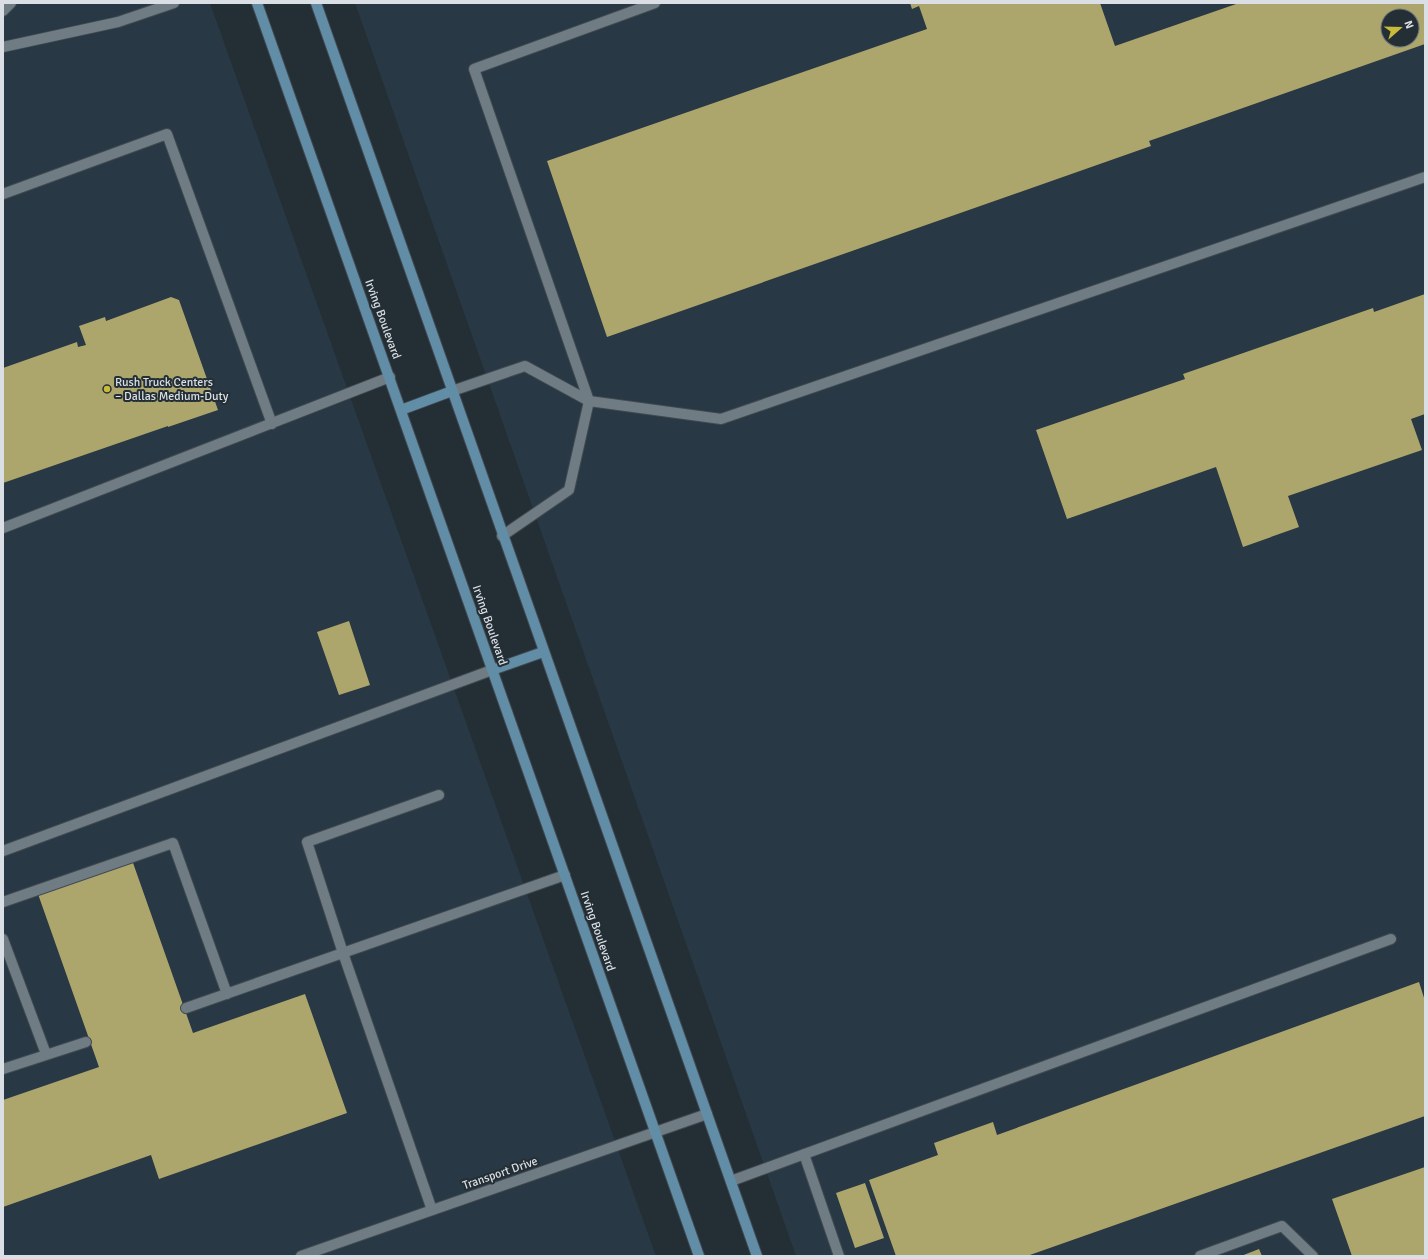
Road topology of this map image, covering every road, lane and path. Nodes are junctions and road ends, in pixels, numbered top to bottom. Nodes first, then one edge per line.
1 (11, 3) edge
2 (174, 3) edge
3 (257, 3) edge
4 (316, 3) edge
5 (655, 3) edge
6 (3, 11) edge
7 (3, 46) edge
8 (1425, 177) edge
9 (3, 194) edge
10 (390, 377) junction
11 (452, 391) junction
12 (590, 400) junction
13 (401, 410) junction
14 (272, 424) junction
15 (3, 528) edge
16 (502, 536) junction
17 (543, 652) junction
18 (492, 670) junction
19 (439, 795) dead end
20 (3, 851) edge
21 (565, 875) junction
22 (3, 902) edge
23 (3, 939) edge
24 (1391, 939) dead end
25 (343, 953) junction
26 (227, 994) junction
27 (186, 1008) dead end
28 (86, 1042) dead end
29 (46, 1054) junction
30 (3, 1069) edge
31 (707, 1114) junction
32 (656, 1132) junction
33 (804, 1154) junction
34 (731, 1181) junction
35 (432, 1210) junction
36 (301, 1256) edge
37 (699, 1256) edge
38 (757, 1256) edge
39 (839, 1256) edge
40 (1200, 1256) edge
41 (1313, 1256) edge

1 - 6 street
2 - 7 street
3 - 10 main road, Irving Boulevard
4 - 11 main road
5 - 12 street
8 - 12 street
9 - 14 street
10 - 13 main road, Irving Boulevard
10 - 14 street
11 - 12 street
11 - 13 main road
11 - 16 main road
12 - 16 street
13 - 18 main road, Irving Boulevard
14 - 15 street
16 - 17 main road
17 - 18 main road
17 - 31 main road
18 - 20 street
18 - 21 main road, Irving Boulevard
19 - 25 street
21 - 25 street
21 - 32 main road, Irving Boulevard
22 - 26 street
23 - 29 street
24 - 33 street
25 - 26 street
25 - 35 street
26 - 27 street
28 - 29 street
29 - 30 street
31 - 32 street, Transport Drive
31 - 34 main road
32 - 35 street, Transport Drive
32 - 37 main road, Irving Boulevard
33 - 34 street
33 - 39 street
34 - 38 main road
35 - 36 street, Transport Drive
40 - 41 street

